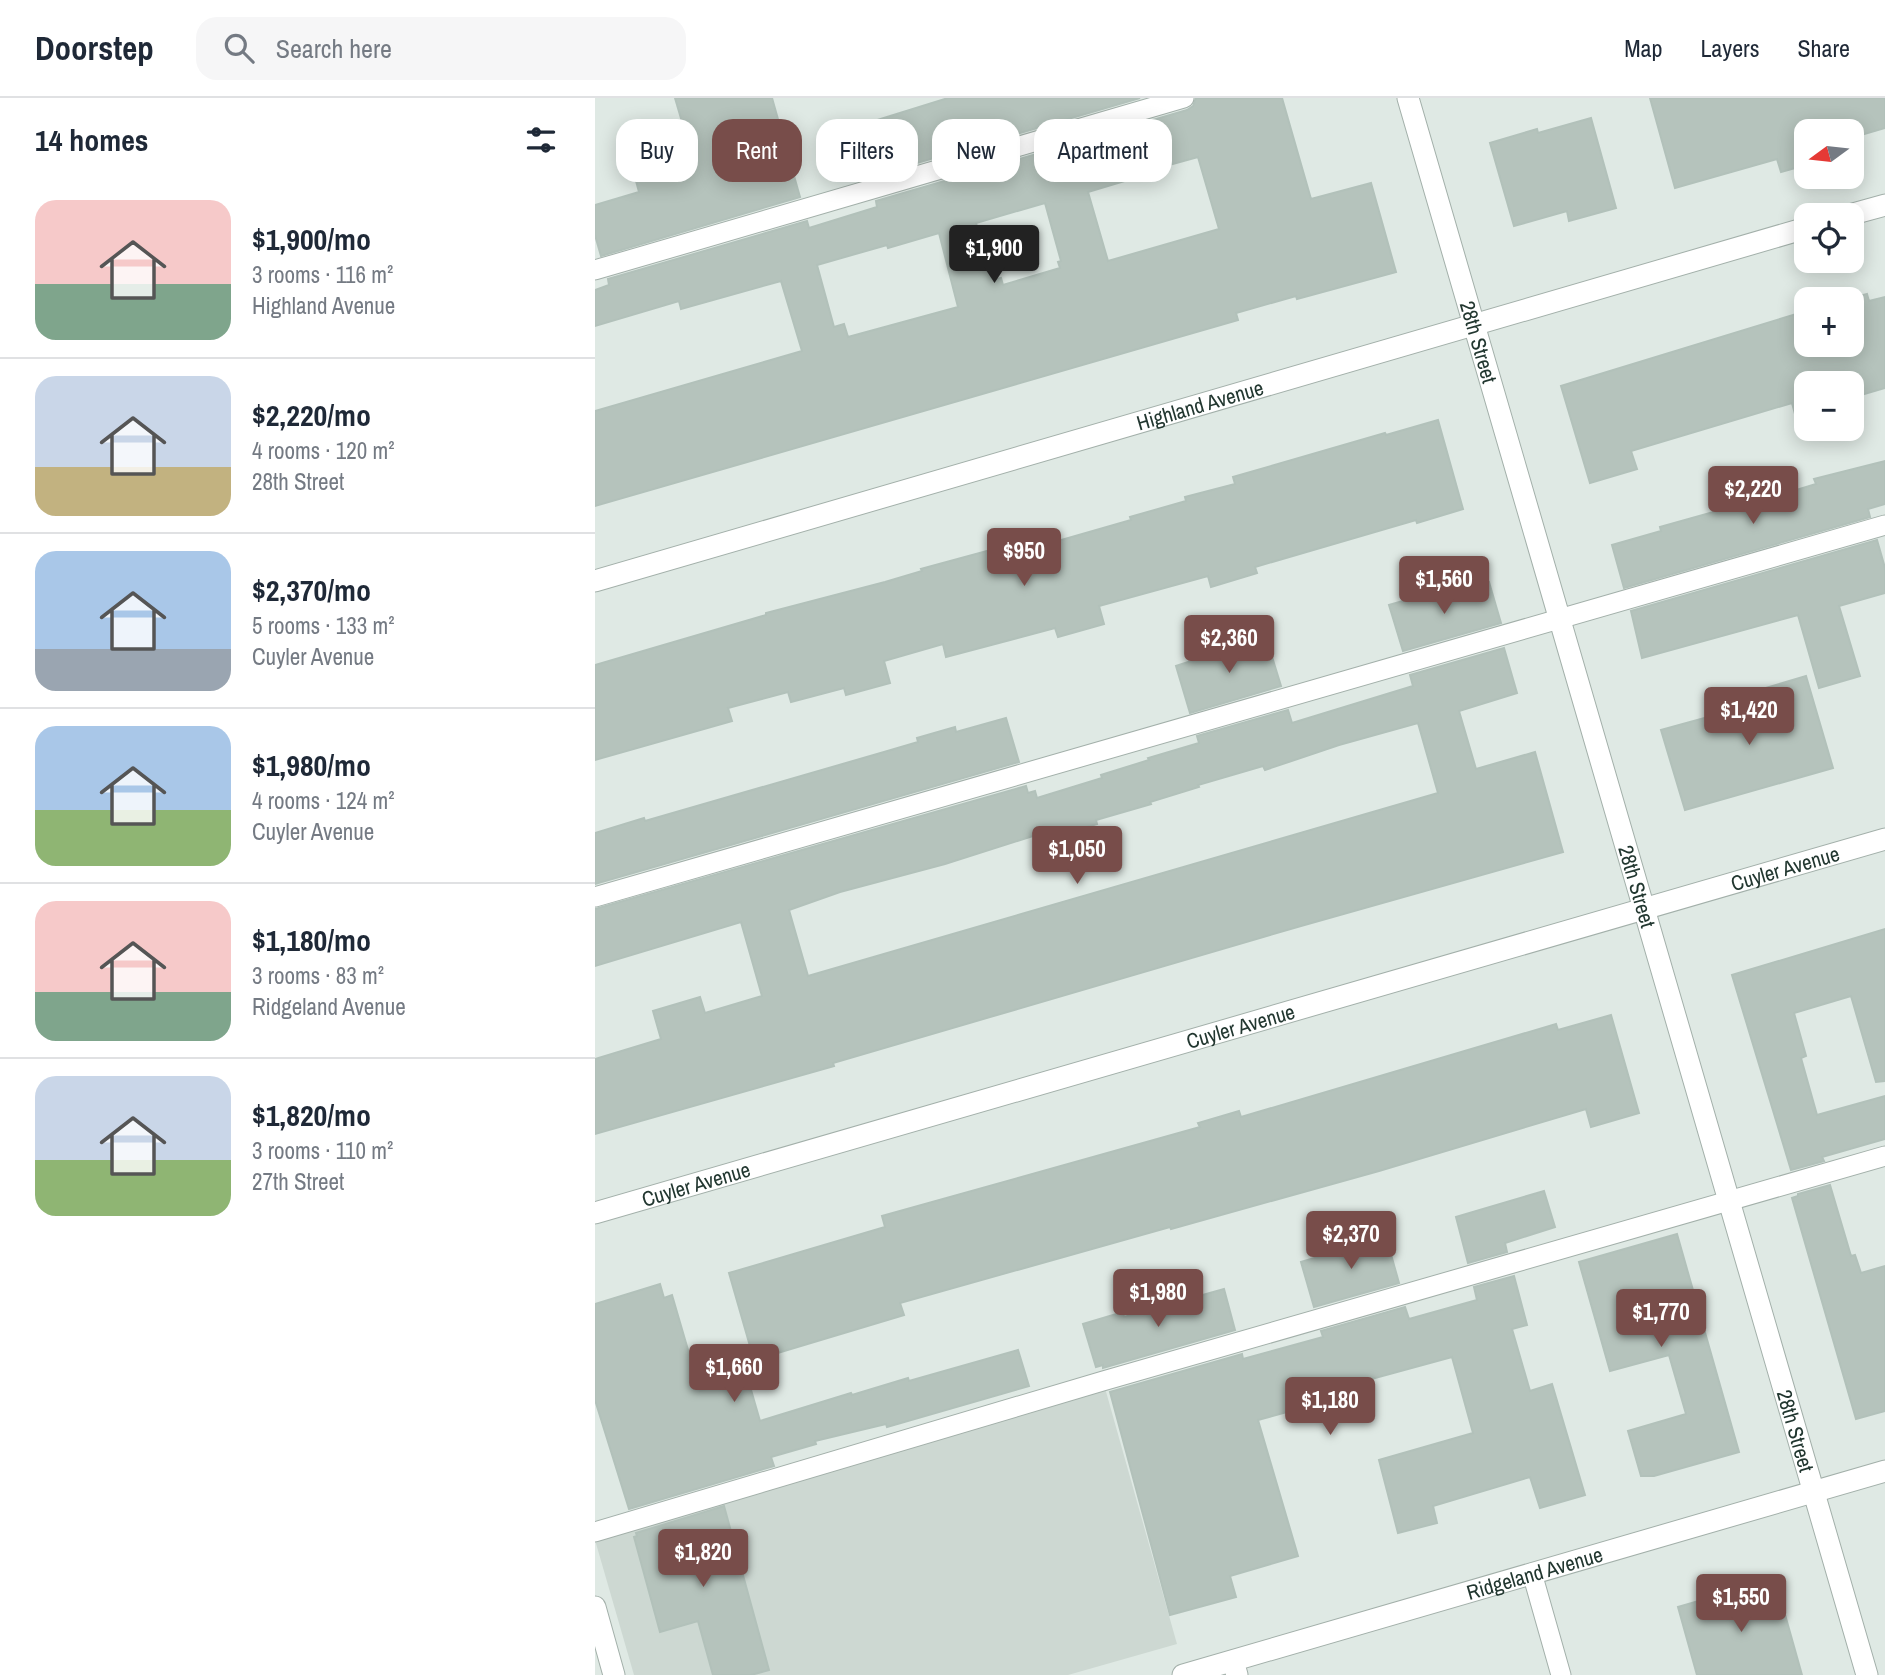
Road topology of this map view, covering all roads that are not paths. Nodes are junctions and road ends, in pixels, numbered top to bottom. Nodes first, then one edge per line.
1 (1184, 98) edge
2 (1409, 98) edge
3 (1885, 205) edge
4 (1864, 211) edge
5 (1794, 231) edge
6 (595, 270) edge
7 (1474, 324) junction
8 (1885, 525) edge
9 (595, 581) edge
10 (1560, 619) junction
11 (1885, 839) edge
12 (595, 897) edge
13 (1644, 909) junction
14 (1885, 1156) edge
15 (1729, 1202) junction
16 (595, 1213) edge
17 (1885, 1471) edge
18 (1814, 1492) junction
19 (595, 1532) edge
20 (1532, 1573) junction
21 (595, 1607) edge
22 (1235, 1668) edge
23 (614, 1675) edge
24 (1183, 1675) edge
25 (1561, 1675) edge
26 (1867, 1675) edge

1 - 6 lane
2 - 7 street, 28th Street
3 - 4 street
5 - 7 street, Highland Avenue
7 - 9 street, Highland Avenue
7 - 10 street, 28th Street
8 - 10 lane
10 - 12 lane
10 - 13 street, 28th Street
11 - 13 street, Cuyler Avenue
13 - 15 street, 28th Street
13 - 16 street, Cuyler Avenue
14 - 15 lane
15 - 18 street, 28th Street
15 - 19 lane
17 - 18 street, Ridgeland Avenue
18 - 20 street, Ridgeland Avenue
18 - 26 street, 28th Street
20 - 22 street, Ridgeland Avenue
20 - 25 lane
21 - 23 street
22 - 24 street, Ridgeland Avenue

